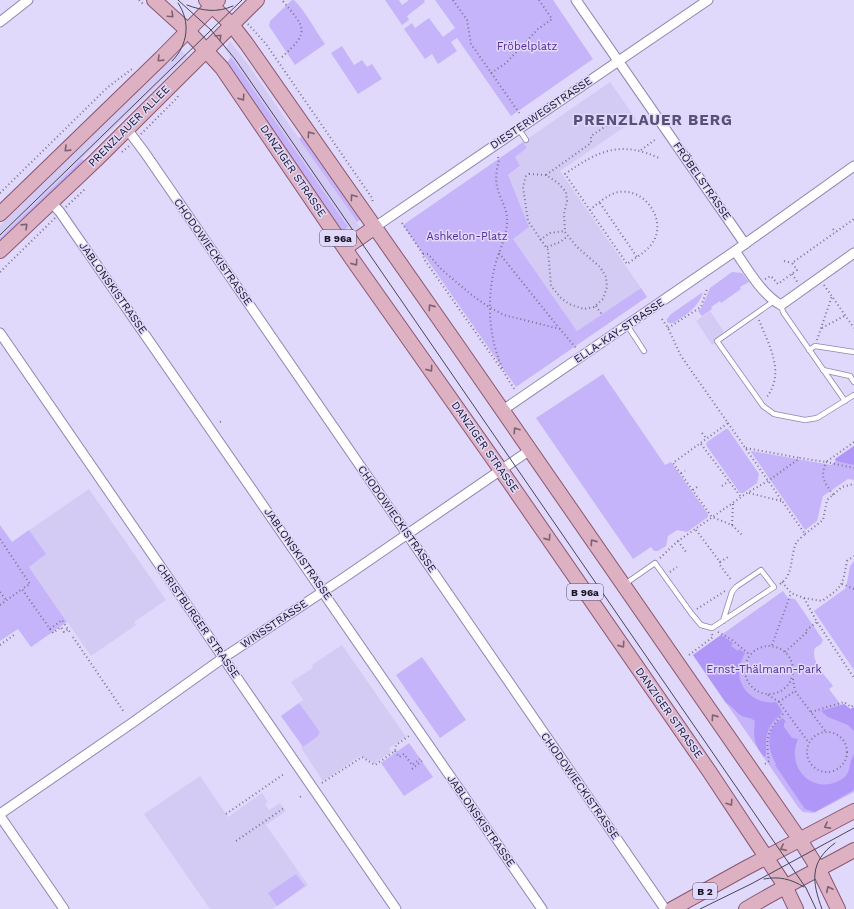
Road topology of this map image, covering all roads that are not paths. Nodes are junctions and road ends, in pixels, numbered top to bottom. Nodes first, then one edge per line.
1 (28, 0) edge
2 (154, 0) edge
3 (257, 0) edge
4 (576, 0) edge
5 (708, 0) edge
6 (212, 2) edge
7 (0, 22) edge
8 (232, 25) junction
9 (188, 32) junction
10 (206, 50) junction
11 (618, 61) junction
12 (518, 128) junction
13 (127, 129) junction
14 (526, 140) dead end
15 (854, 166) edge
16 (51, 202) junction
17 (0, 214) edge
18 (375, 227) junction
19 (745, 244) junction
20 (345, 248) junction
21 (0, 251) edge
22 (735, 251) junction
23 (854, 253) edge
24 (778, 303) junction
25 (627, 325) junction
26 (0, 333) edge
27 (809, 350) junction
28 (644, 351) dead end
29 (854, 352) edge
30 (823, 370) junction
31 (854, 382) edge
32 (854, 395) edge
33 (845, 402) junction
34 (503, 410) junction
35 (530, 450) junction
36 (500, 469) junction
37 (407, 534) junction
38 (623, 585) junction
39 (323, 591) junction
40 (723, 621) junction
41 (223, 658) junction
42 (854, 811) edge
43 (0, 815) edge
44 (800, 840) junction
45 (854, 850) edge
46 (766, 857) junction
47 (819, 870) junction
48 (785, 886) junction
49 (64, 909) edge
50 (396, 909) edge
51 (542, 909) edge
52 (666, 909) edge
53 (672, 909) edge
54 (746, 909) edge
55 (796, 909) edge
56 (838, 909) edge

1 - 7 street
2 -> 9 main road, DANZIGER STRASSE / B 96a
3 - 8 main road, PRENZLAUER ALLEE
4 - 11 street, FRÖBELSTRASSE
5 - 11 street, DIESTERWEGSTRASSE
6 - 8 main road, B 96a
6 - 9 main road
10 -> 8 main road, PRENZLAUER ALLEE
18 -> 8 main road, B 96a
9 - 10 main road, DANZIGER STRASSE / B 96a
9 -> 17 main road
10 - 13 main road, PRENZLAUER ALLEE
10 -> 20 main road, DANZIGER STRASSE / B 96a
11 - 12 street, DIESTERWEGSTRASSE
11 - 19 street, FRÖBELSTRASSE
12 - 14 lane
12 - 18 street, DIESTERWEGSTRASSE
13 - 16 main road, PRENZLAUER ALLEE
13 - 37 street, CHODOWIECKISTRASSE
15 - 19 street, ELLA-KAY-STRASSE
21 -> 16 main road, PRENZLAUER ALLEE
16 - 39 street, JABLONSKISTRASSE
18 - 20 main road
34 -> 18 main road, B 96a
19 - 22 street, ELLA-KAY-STRASSE
20 -> 36 main road, DANZIGER STRASSE / B 96a
22 - 24 street
22 - 25 street, ELLA-KAY-STRASSE
23 - 24 street
24 - 27 lane
24 - 33 lane
25 - 28 lane
25 - 34 street, ELLA-KAY-STRASSE
26 - 41 street, CHRISTBURGER STRASSE
27 - 29 lane
27 - 30 lane
30 - 31 lane
30 - 33 lane
32 - 33 lane
35 -> 34 main road, B 96a
35 - 36 street, WINSSTRASSE
38 -> 35 main road, B 96a
36 - 37 street, WINSSTRASSE
36 -> 46 main road, DANZIGER STRASSE / B 96a
37 - 39 street, WINSSTRASSE
37 - 52 street, CHODOWIECKISTRASSE
38 - 40 lane
44 -> 38 main road, B 96a
39 - 41 street, WINSSTRASSE
39 - 51 street, JABLONSKISTRASSE
40 - 40 lane
41 - 43 street, WINSSTRASSE
41 - 50 street, CHRISTBURGER STRASSE
42 -> 44 main road, B 2
43 - 49 street
44 -> 46 main road, B 2
44 - 47 main road, B 96a
45 - 47 main road
46 - 48 main road, DANZIGER STRASSE / B 96a
46 - 53 main road, B 2
47 - 48 main road
56 -> 47 main road, B 96a
48 - 54 main road
48 - 55 main road, DANZIGER STRASSE / B 96a

